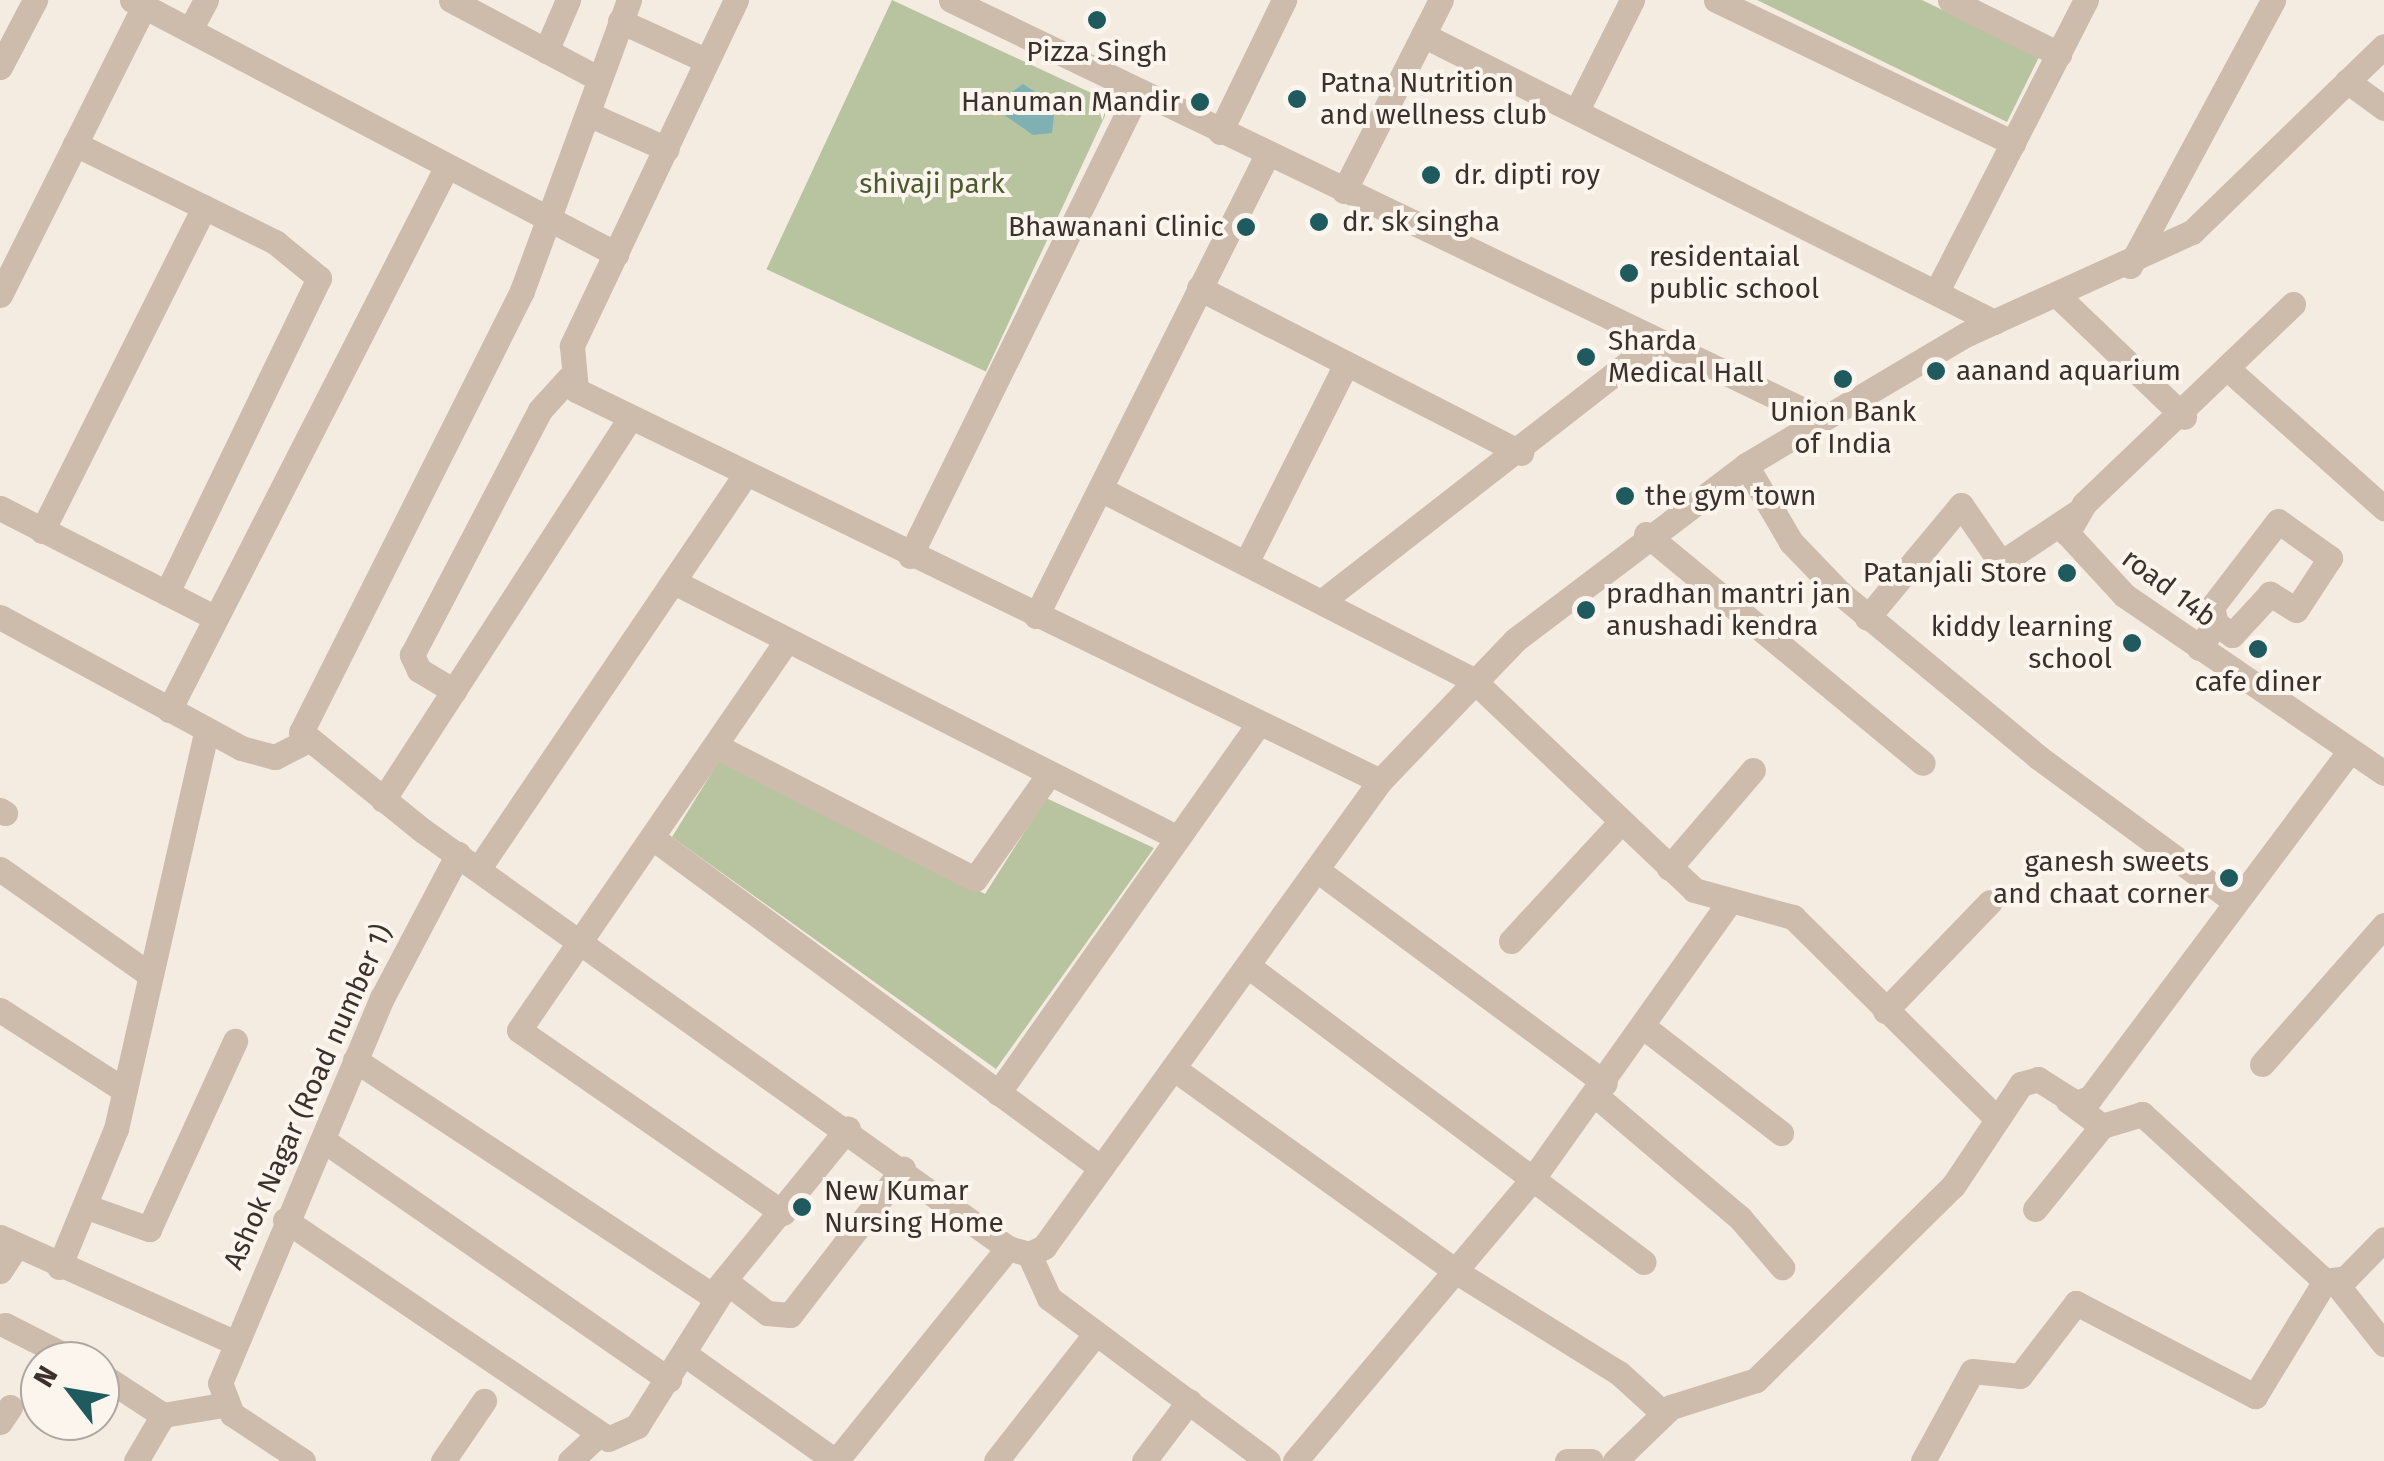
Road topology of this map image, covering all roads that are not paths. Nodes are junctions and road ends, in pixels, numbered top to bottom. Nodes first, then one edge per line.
1 (34, 0) edge
2 (206, 0) edge
3 (451, 0) edge
4 (568, 0) edge
5 (736, 0) edge
6 (950, 0) edge
7 (1284, 0) edge
8 (1441, 0) edge
9 (1632, 0) edge
10 (1716, 0) edge
11 (1950, 0) edge
12 (2086, 0) edge
13 (2273, 0) edge
14 (138, 3) edge
15 (624, 10) edge
16 (190, 30) junction
17 (1423, 35) junction
18 (2384, 46) edge
19 (546, 51) junction
20 (2059, 54) junction
21 (705, 60) junction
22 (0, 67) edge
23 (598, 78) junction
24 (2348, 81) junction
25 (1138, 92) junction
26 (2384, 108) edge
27 (1576, 110) junction
28 (588, 114) junction
29 (1220, 132) junction
30 (75, 144) junction
31 (2013, 144) junction
32 (667, 148) junction
33 (1267, 155) junction
34 (444, 172) junction
35 (1344, 191) junction
36 (204, 207) junction
37 (550, 228) junction
38 (616, 254) junction
39 (2130, 266) junction
40 (1199, 288) junction
41 (1936, 291) junction
42 (0, 295) edge
43 (2056, 295) junction
44 (2292, 304) dead end
45 (1994, 322) junction
46 (1656, 341) junction
47 (1346, 364) junction
48 (2228, 370) junction
49 (569, 378) junction
50 (2184, 417) junction
51 (1822, 420) junction
52 (628, 421) junction
53 (1521, 452) junction
54 (1746, 466) junction
55 (744, 476) junction
56 (1100, 489) junction
57 (0, 508) edge
58 (2384, 508) edge
59 (2076, 513) junction
60 (42, 531) junction
61 (1646, 534) junction
62 (910, 556) junction
63 (1247, 561) junction
64 (674, 582) junction
65 (167, 593) junction
66 (1324, 599) junction
67 (1036, 616) junction
68 (0, 617) edge
69 (216, 618) junction
70 (1867, 618) junction
71 (2216, 624) junction
72 (784, 644) junction
73 (2199, 648) junction
74 (1472, 679) junction
75 (454, 691) junction
76 (169, 710) junction
77 (1260, 723) junction
78 (206, 732) junction
79 (306, 741) junction
80 (716, 746) junction
81 (2350, 750) junction
82 (1923, 763) dead end
83 (1753, 770) dead end
84 (2383, 772) edge
85 (1048, 774) junction
86 (1380, 781) junction
87 (384, 800) junction
88 (1621, 822) junction
89 (1178, 838) junction
90 (654, 839) junction
91 (469, 862) junction
92 (0, 868) edge
93 (1669, 868) junction
94 (1317, 870) junction
95 (2234, 900) junction
96 (1729, 902) junction
97 (1990, 902) dead end
98 (2384, 925) edge
99 (1512, 941) dead end
100 (583, 944) junction
101 (1248, 966) junction
102 (150, 975) junction
103 (0, 1010) edge
104 (1885, 1011) junction
105 (1646, 1028) junction
106 (236, 1041) dead end
107 (355, 1060) junction
108 (2262, 1064) dead end
109 (1174, 1068) junction
110 (1600, 1089) junction
111 (124, 1090) junction
112 (998, 1093) junction
113 (2068, 1101) junction
114 (1997, 1119) junction
115 (2102, 1126) junction
116 (848, 1128) junction
117 (1780, 1133) dead end
118 (323, 1140) junction
119 (1102, 1168) junction
120 (903, 1169) junction
121 (1531, 1182) junction
122 (90, 1208) junction
123 (2035, 1208) dead end
124 (783, 1212) junction
125 (284, 1220) junction
126 (2384, 1239) edge
127 (8, 1242) edge
128 (1018, 1251) junction
129 (1644, 1262) dead end
130 (59, 1267) junction
131 (1782, 1267) dead end
132 (0, 1271) edge
133 (1455, 1271) junction
134 (2330, 1281) junction
135 (725, 1288) junction
136 (6, 1326) dead end
137 (1096, 1333) junction
138 (36, 1341) edge
139 (234, 1342) junction
140 (2384, 1344) edge
141 (686, 1355) junction
142 (669, 1380) junction
143 (120, 1387) edge
144 (484, 1401) dead end
145 (1189, 1401) junction
146 (222, 1405) junction
147 (1662, 1412) junction
148 (163, 1415) junction
149 (598, 1435) junction
150 (1265, 1460) edge
151 (136, 1461) edge
152 (303, 1461) edge
153 (443, 1461) edge
154 (570, 1461) edge
155 (835, 1461) edge
156 (996, 1461) edge
157 (1144, 1461) edge
158 (1295, 1461) edge
159 (1567, 1461) edge
160 (1590, 1461) edge
161 (1615, 1461) edge
162 (1923, 1461) edge

1 - 22 street
2 - 16 street
3 - 19 street
4 - 19 street
5 - 21 street
6 - 25 street
7 - 29 street
8 - 17 street
9 - 27 street
10 - 31 street
11 - 20 street
12 - 20 street
13 - 39 street
14 - 16 street
14 - 30 street
15 - 21 street
15 - 23 street
16 - 34 street
17 - 27 street
17 - 35 street
18 - 24 street
19 - 23 street
20 - 31 street
21 - 32 street
23 - 28 street
24 - 26 street
24 - 39 street
25 - 29 street
25 - 62 street
27 - 41 street
28 - 32 street
28 - 37 street
29 - 33 street
30 - 36 street
30 - 42 street
31 - 41 street
32 - 38 street
33 - 35 street
33 - 40 street
34 - 37 street
34 - 69 street
35 - 46 street
36 - 60 street
36 - 65 street
37 - 38 street
37 - 79 street
38 - 49 street
39 - 43 street
40 - 47 street
40 - 56 street
41 - 45 street
43 - 45 street
43 - 50 street
44 - 48 street
45 - 51 street
46 - 51 street
46 - 53 street
47 - 53 street
47 - 63 street
48 - 50 street
48 - 58 street
49 - 52 street
49 - 75 street
50 - 59 street
51 - 54 street
52 - 55 street
52 - 75 street
53 - 66 street
54 - 61 street
54 - 70 street
55 - 62 street
55 - 64 street, Ashok Nagar (Road number 1)
56 - 63 street
56 - 67 street
57 - 60 street
59 - 70 street
59 - 73 street, road 14b
60 - 65 street
61 - 74 street
61 - 82 street
62 - 67 street
63 - 66 street
64 - 72 street
64 - 91 street, Ashok Nagar (Road number 1)
65 - 69 street
66 - 74 street
67 - 77 street
68 - 76 street
69 - 76 street
70 - 95 street
71 - 71 street
71 - 73 street
72 - 80 street
72 - 85 street
73 - 81 street, road 14b
74 - 86 street
74 - 88 street
75 - 87 street
76 - 78 street
77 - 86 street
77 - 89 street
78 - 79 street
78 - 102 street
79 - 87 street
80 - 85 street
80 - 90 street
81 - 84 street, road 14b
81 - 95 street
83 - 93 street
85 - 89 street
86 - 94 street
87 - 91 street
88 - 93 street
88 - 99 street
89 - 112 street
90 - 100 street
90 - 112 street
91 - 100 street
91 - 107 street, Ashok Nagar (Road number 1)
92 - 102 street
93 - 96 street
94 - 101 street
94 - 110 street
95 - 113 street
96 - 104 street
96 - 105 street
97 - 104 street
98 - 108 street
100 - 116 street
100 - 124 street
101 - 109 street
101 - 121 street
102 - 111 street
103 - 111 street
104 - 114 street
105 - 110 street
105 - 117 street
106 - 122 street
107 - 118 street, Ashok Nagar (Road number 1)
107 - 135 street
109 - 119 street
109 - 133 street
110 - 121 street
110 - 131 street
111 - 122 street
112 - 119 street
113 - 114 street
113 - 115 street
114 - 147 street
115 - 123 street
115 - 134 street
116 - 120 street
116 - 124 street
118 - 125 street, Ashok Nagar (Road number 1)
118 - 142 street
119 - 128 street
120 - 128 street
120 - 135 street
121 - 129 street
121 - 133 street
122 - 130 street
124 - 135 street
125 - 139 street, Ashok Nagar (Road number 1)
125 - 149 street
126 - 134 street
127 - 130 street
127 - 132 street
128 - 137 street
128 - 155 street
130 - 139 street
133 - 147 street
133 - 158 street
134 - 140 street
134 - 162 street
135 - 141 street
136 - 138 street
137 - 145 street
137 - 156 street
139 - 146 street, Ashok Nagar (Road number 1)
141 - 142 street
141 - 155 street
142 - 149 street
143 - 148 street
144 - 153 street
145 - 150 street
145 - 157 street
146 - 148 street
146 - 152 street
147 - 161 street
148 - 151 street
149 - 154 street
159 - 160 street

